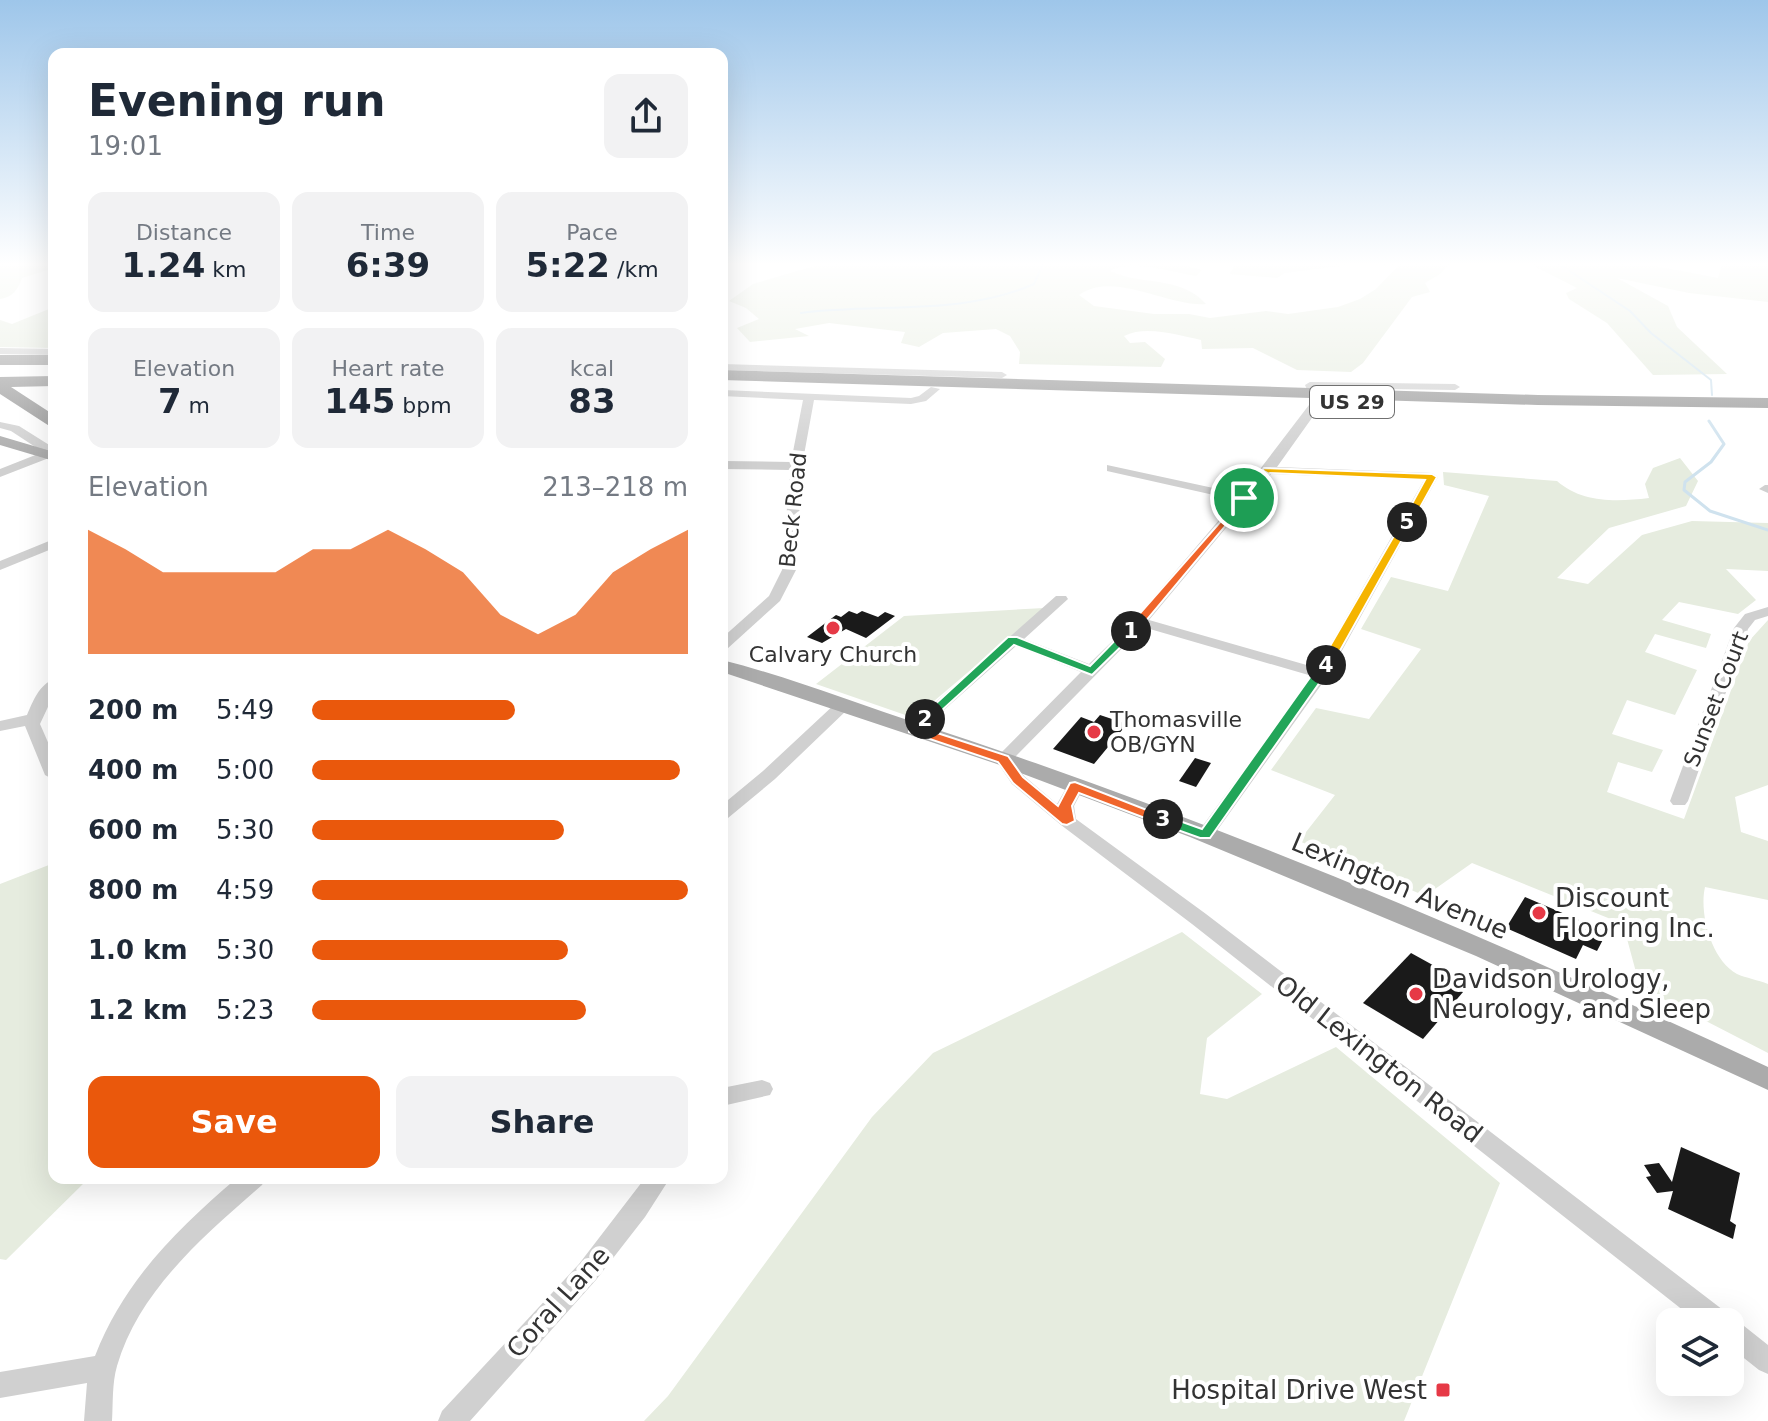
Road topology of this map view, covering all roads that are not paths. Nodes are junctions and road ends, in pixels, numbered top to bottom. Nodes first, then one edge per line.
1 (0, 351) edge
2 (48, 352) edge
3 (0, 360) edge
4 (48, 360) edge
5 (728, 367) edge
6 (728, 375) edge
7 (1002, 375) dead end
8 (48, 381) edge
9 (940, 382) junction
10 (4, 383) edge
11 (728, 383) edge
12 (1455, 387) dead end
13 (728, 393) edge
14 (809, 396) junction
15 (1317, 397) junction
16 (1768, 403) edge
17 (1768, 410) edge
18 (48, 419) edge
19 (0, 425) edge
20 (0, 440) edge
21 (48, 452) edge
22 (48, 453) edge
23 (48, 455) edge
24 (728, 465) edge
25 (796, 466) junction
26 (1111, 468) dead end
27 (1268, 470) junction
28 (0, 473) edge
29 (1244, 498) junction
30 (48, 546) edge
31 (0, 566) edge
32 (1061, 599) dead end
33 (1768, 611) edge
34 (1140, 622) junction
35 (1013, 640) junction
36 (728, 641) edge
37 (728, 668) edge
38 (1092, 671) junction
39 (1321, 674) junction
40 (48, 691) edge
41 (842, 706) junction
42 (33, 719) junction
43 (0, 726) edge
44 (913, 729) junction
45 (1003, 759) junction
46 (48, 761) edge
47 (1075, 787) junction
48 (1679, 801) dead end
49 (728, 809) edge
50 (1067, 821) junction
51 (1205, 835) junction
52 (1768, 1079) edge
53 (762, 1089) dead end
54 (728, 1096) edge
55 (247, 1184) edge
56 (654, 1184) edge
57 (1700, 1308) edge
58 (1744, 1342) edge
59 (1768, 1361) edge
60 (103, 1367) junction
61 (0, 1385) edge
62 (98, 1421) edge
63 (452, 1421) edge

1 - 2 street
3 - 4 highway
5 - 9 street
6 - 9 highway, US 29
7 - 9 street
8 - 10 highway
9 - 11 highway, US 29
9 - 14 street
9 - 15 highway, US 29
10 - 18 highway
12 - 15 street
13 - 14 street
14 - 25 street, Beck Road
15 - 16 highway, US 29
15 - 17 highway, US 29
15 - 27 street
19 - 21 street
20 - 22 main road
23 - 28 street
24 - 25 street
25 - 36 street, Beck Road
26 - 29 street
27 - 29 street
27 - 39 street
29 - 34 street
30 - 31 street
32 - 35 street
33 - 48 street, Sunset Court
34 - 38 street
34 - 39 street
35 - 38 street
35 - 44 street
37 - 41 main road, Lexington Avenue
38 - 45 street
39 - 51 street
40 - 42 street
41 - 44 main road, Lexington Avenue
41 - 49 street
42 - 43 street
42 - 46 street
44 - 45 main road, Lexington Avenue
45 - 47 main road, Lexington Avenue
45 - 50 street, Old Lexington Road
47 - 50 street
47 - 51 main road, Lexington Avenue
50 - 57 street, Old Lexington Road
51 - 52 main road, Lexington Avenue
53 - 54 street
55 - 60 street
56 - 63 street, Coral Lane
58 - 59 street
60 - 61 street
60 - 62 street

